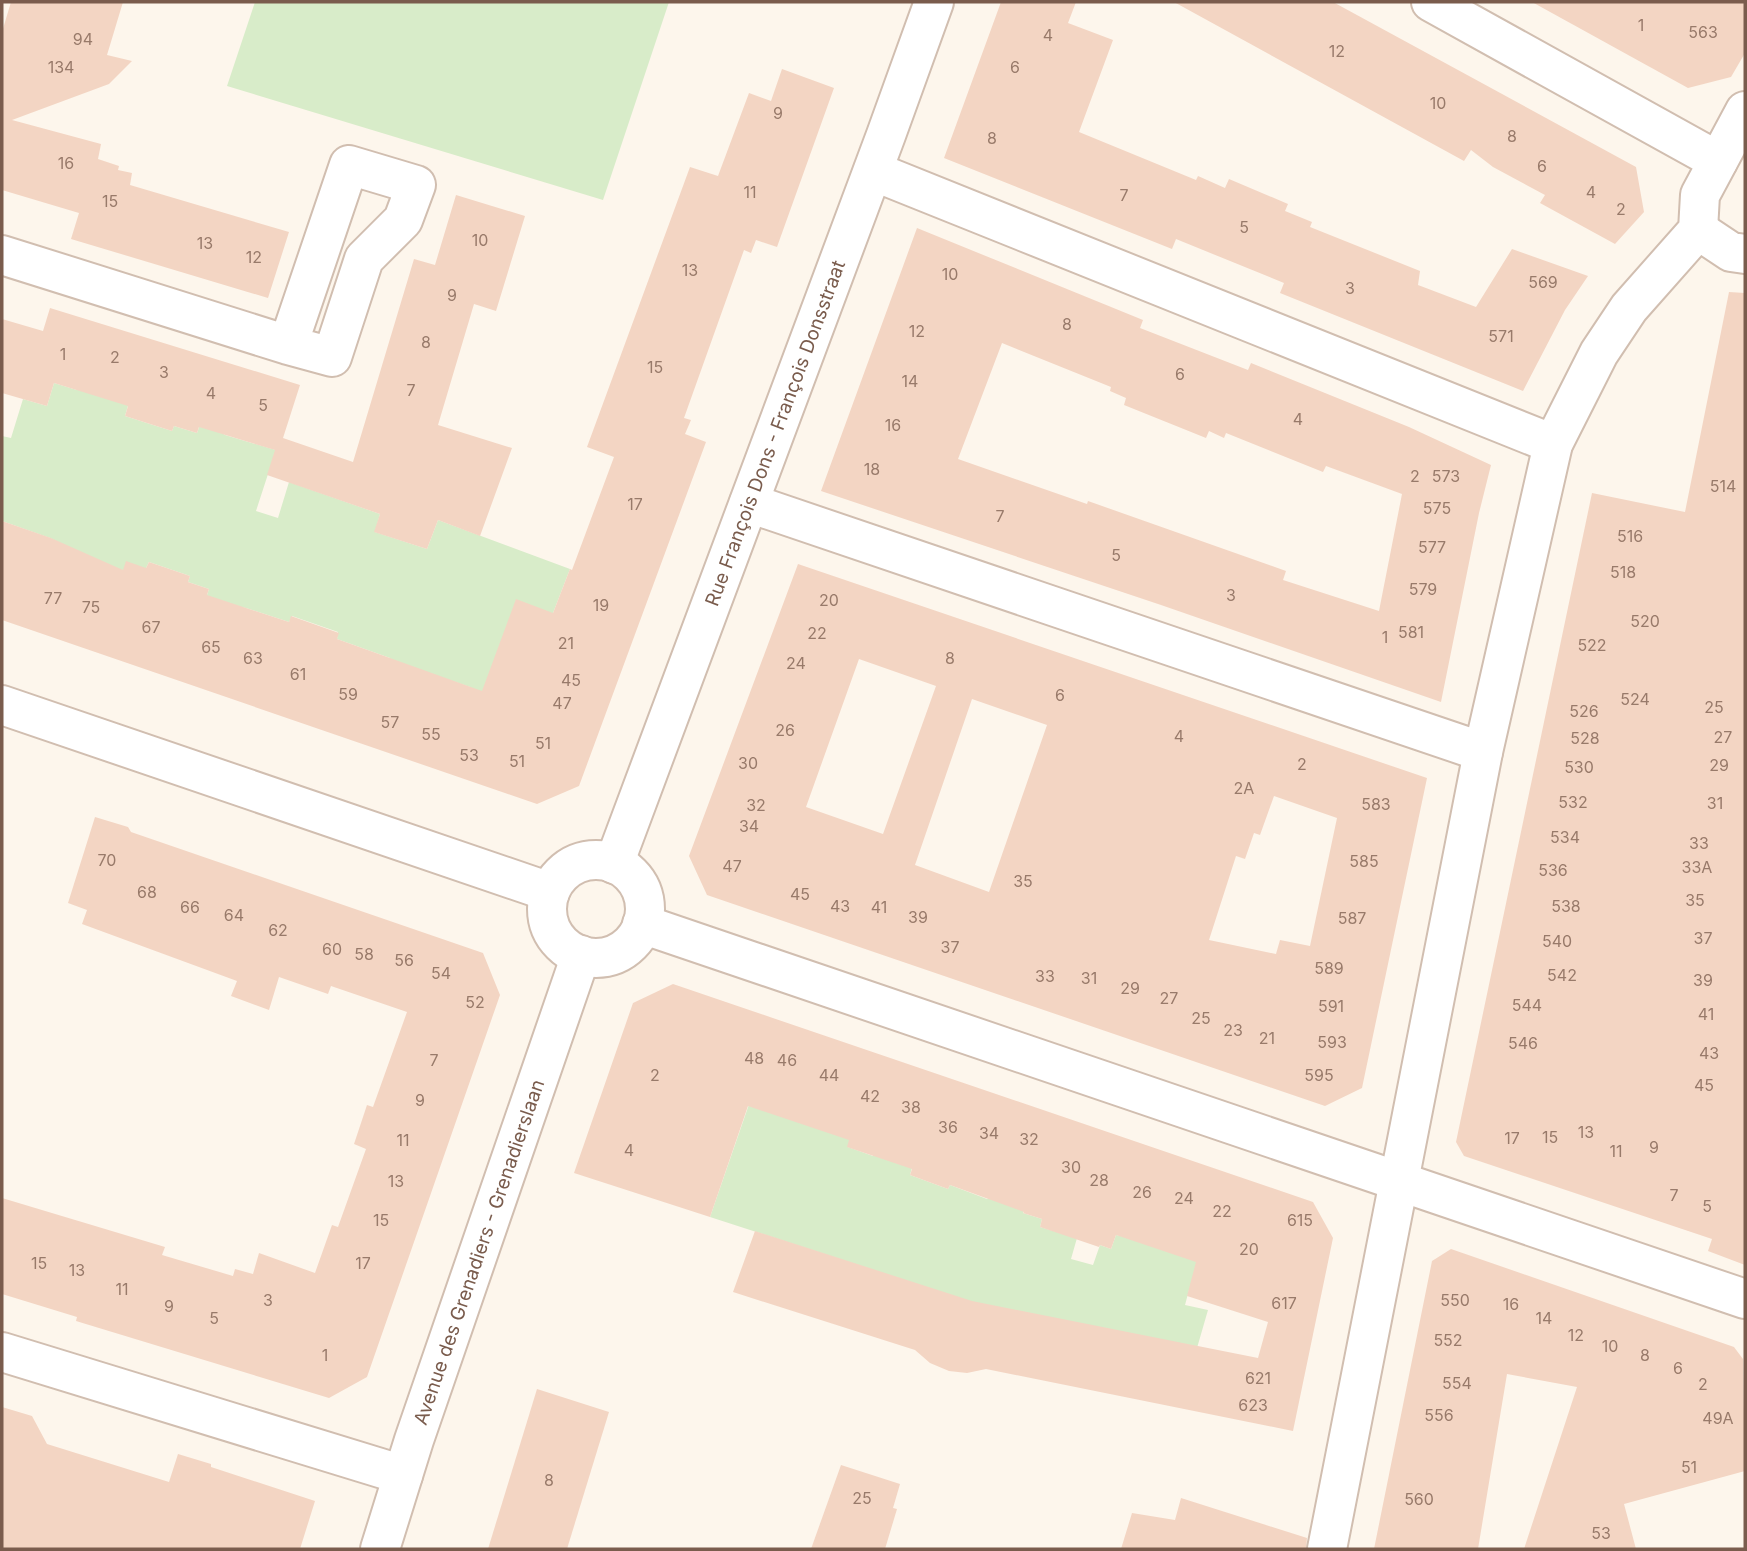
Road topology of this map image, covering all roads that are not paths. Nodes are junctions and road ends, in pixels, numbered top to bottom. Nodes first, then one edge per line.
1 (934, 2) edge
2 (1430, 2) edge
3 (1745, 111) edge
4 (1718, 161) junction
5 (873, 171) junction
6 (1698, 230) junction
7 (1745, 254) edge
8 (2, 255) edge
9 (288, 345) junction
10 (1553, 443) junction
11 (749, 503) junction
12 (2, 705) edge
13 (1483, 752) junction
14 (614, 864) junction
15 (550, 892) junction
16 (642, 924) junction
17 (581, 955) junction
18 (1400, 1180) junction
19 (1745, 1299) edge
20 (2, 1352) edge
21 (403, 1475) junction
22 (380, 1549) edge
23 (1327, 1549) edge

1 - 5 street, Rue François Dons - François Donsstraat
2 - 4 street
3 - 4 street
4 - 6 street
5 - 10 street
5 - 11 street, Rue François Dons - François Donsstraat
6 - 7 street
6 - 10 street
8 - 9 street
9 - 9 street
10 - 13 street
11 - 13 street
11 - 14 street, Rue François Dons - François Donsstraat
12 - 15 street
13 - 18 street
14 - 15 street
14 - 16 street
15 - 17 street
16 - 17 street
16 - 18 street
17 - 21 street, Avenue des Grenadiers - Grenadierslaan
18 - 19 street
18 - 23 street
20 - 21 street
21 - 22 street, Avenue des Grenadiers - Grenadierslaan

